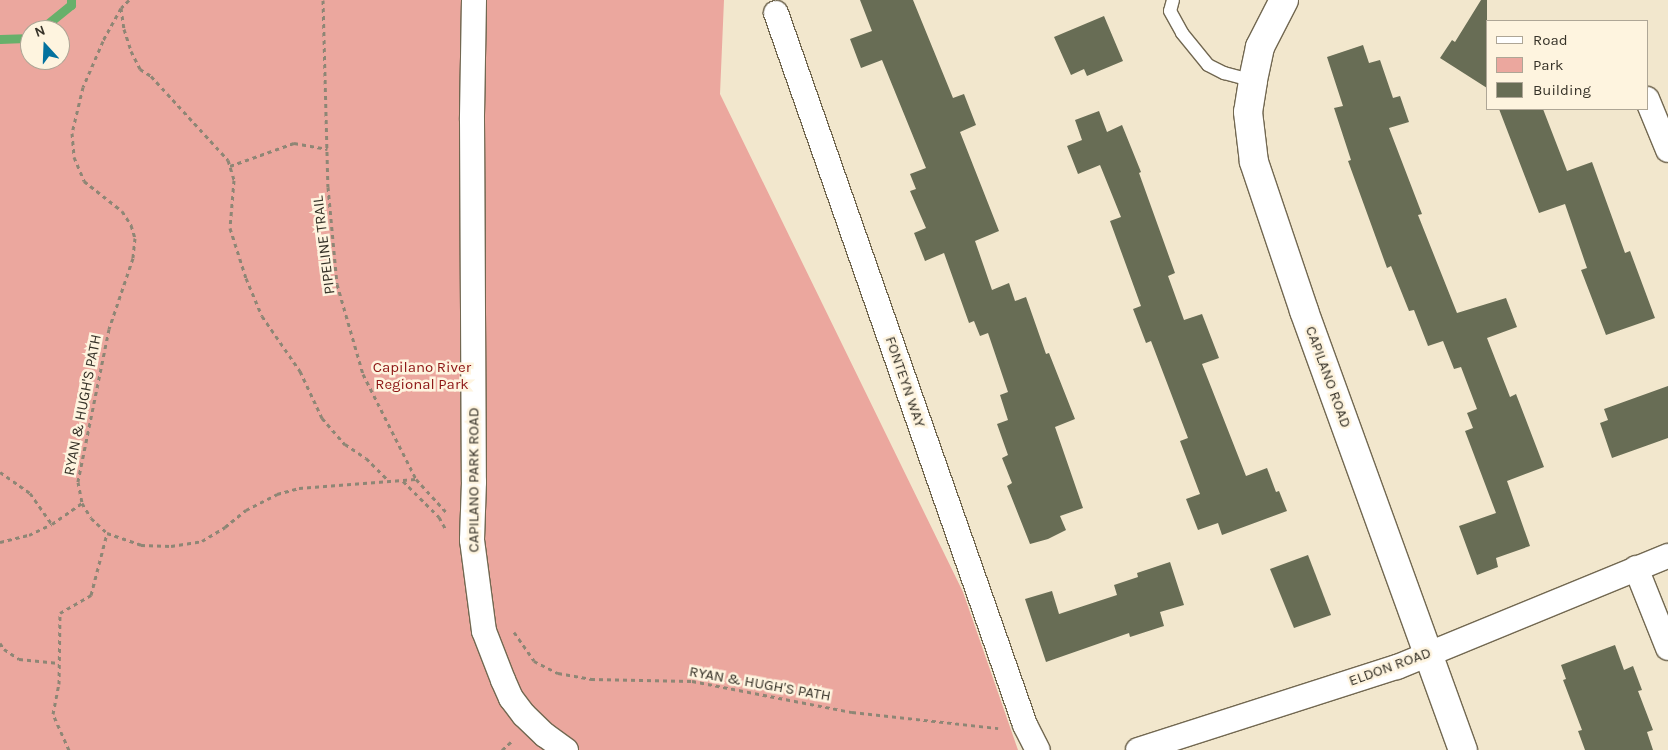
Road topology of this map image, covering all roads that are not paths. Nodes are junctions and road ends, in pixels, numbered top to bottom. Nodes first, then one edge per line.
1 (474, 0) edge
2 (1173, 0) edge
3 (1284, 0) edge
4 (776, 13) dead end
5 (1253, 81) junction
6 (1648, 101) edge
7 (1668, 150) edge
8 (1668, 556) edge
9 (1636, 568) junction
10 (1668, 648) edge
11 (1427, 654) junction
12 (566, 750) edge
13 (1038, 750) edge
14 (1138, 750) edge
15 (1464, 750) edge

1 - 12 street, CAPILANO PARK ROAD
2 - 5 lane
3 - 5 main road, CAPILANO ROAD
4 - 13 street, FONTEYN WAY
5 - 11 main road, CAPILANO ROAD
6 - 7 street
8 - 9 street, ELDON ROAD
9 - 10 street
9 - 11 street, ELDON ROAD
11 - 14 street, ELDON ROAD
11 - 15 main road, CAPILANO ROAD

